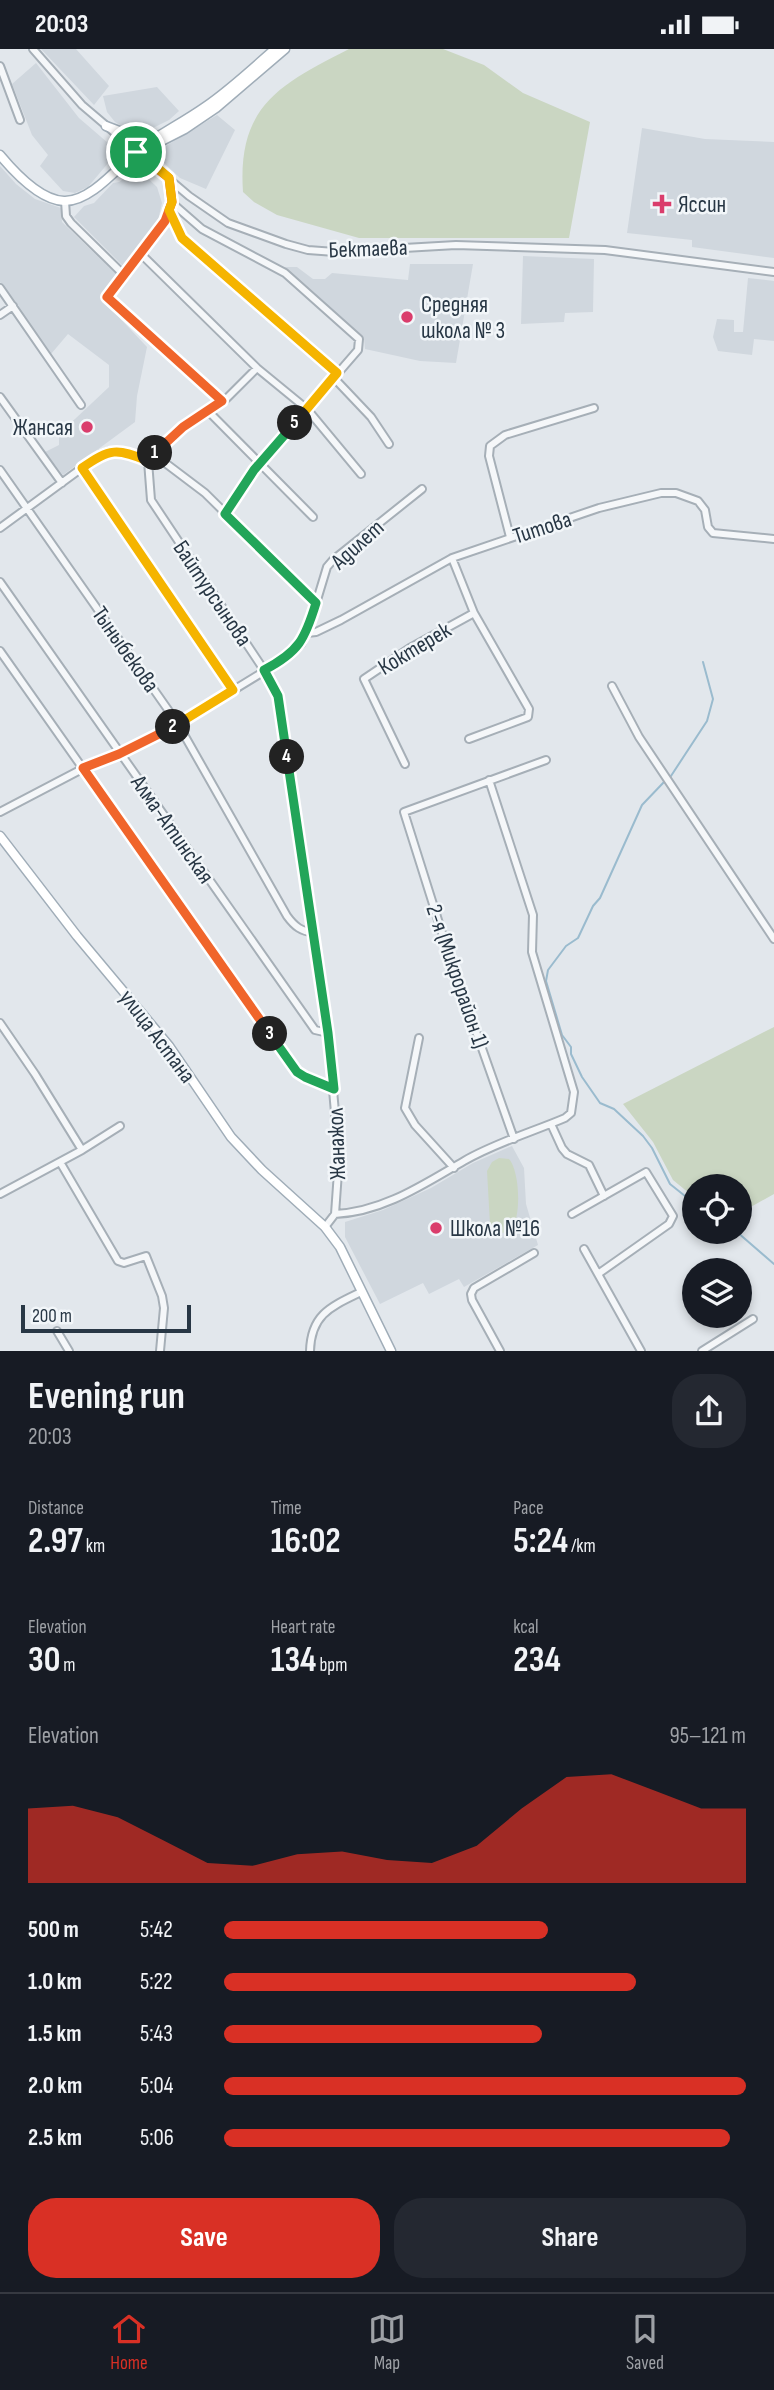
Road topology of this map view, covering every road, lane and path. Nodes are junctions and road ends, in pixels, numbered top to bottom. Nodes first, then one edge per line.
1 (33, 49) edge
2 (275, 49) edge
3 (285, 49) edge
4 (0, 67) edge
5 (20, 120) dead end
6 (106, 126) junction
7 (163, 134) junction
8 (155, 146) junction
9 (136, 152) junction
10 (0, 155) edge
11 (153, 164) junction
12 (169, 178) junction
13 (65, 201) junction
14 (170, 206) junction
15 (141, 254) junction
16 (774, 272) edge
17 (124, 275) junction
18 (0, 288) edge
19 (13, 306) junction
20 (0, 315) edge
21 (257, 369) junction
22 (336, 376) junction
23 (0, 397) edge
24 (222, 401) junction
25 (81, 405) dead end
26 (594, 408) dead end
27 (307, 409) junction
28 (208, 411) junction
29 (389, 444) dead end
30 (148, 461) junction
31 (260, 463) junction
32 (82, 468) junction
33 (0, 470) edge
34 (361, 474) dead end
35 (62, 483) junction
36 (422, 489) dead end
37 (27, 509) junction
38 (225, 514) junction
39 (313, 517) dead end
40 (0, 529) edge
41 (510, 537) junction
42 (774, 539) edge
43 (452, 558) junction
44 (0, 582) edge
45 (316, 603) junction
46 (474, 613) junction
47 (307, 633) junction
48 (0, 651) edge
49 (264, 670) junction
50 (612, 687) dead end
51 (233, 690) junction
52 (178, 724) junction
53 (470, 739) dead end
54 (119, 754) junction
55 (546, 760) dead end
56 (405, 764) dead end
57 (83, 768) junction
58 (489, 780) junction
59 (0, 812) edge
60 (0, 836) edge
61 (314, 933) junction
62 (774, 939) edge
63 (0, 1023) edge
64 (328, 1033) junction
65 (419, 1038) dead end
66 (334, 1089) junction
67 (551, 1124) junction
68 (120, 1126) dead end
69 (514, 1139) junction
70 (82, 1150) junction
71 (60, 1162) junction
72 (454, 1168) junction
73 (0, 1194) edge
74 (604, 1196) junction
75 (335, 1214) junction
76 (572, 1214) dead end
77 (325, 1227) junction
78 (584, 1249) dead end
79 (534, 1253) dead end
80 (598, 1274) junction
81 (359, 1293) junction
82 (737, 1328) edge
83 (57, 1331) dead end
84 (69, 1350) edge
85 (160, 1350) edge
86 (310, 1350) edge
87 (389, 1350) edge
88 (500, 1350) edge
89 (640, 1350) edge
90 (702, 1350) edge

1 - 6 street, Бектаева
2 - 7 main road
3 - 8 main road
4 - 5 street
6 - 7 main road
6 - 9 street, Бектаева
7 - 9 main road
8 - 9 main road
8 - 11 main road
9 - 11 street, Бектаева
9 - 13 main road
10 - 13 main road
11 - 12 street, Бектаева
12 - 14 street
12 - 16 street, Бектаева
13 - 17 street
14 - 15 street
14 - 22 street
14 - 22 street
15 - 17 street
15 - 21 street
17 - 24 street
18 - 19 street
19 - 20 street
19 - 25 street
21 - 24 street
21 - 27 street
22 - 27 street
22 - 29 street
23 - 35 street
24 - 28 street
26 - 41 street
27 - 31 street
27 - 34 street
28 - 30 street
28 - 31 street
30 - 32 street
30 - 38 street
30 - 49 street, Байтурсынова
31 - 38 street
31 - 39 street
32 - 35 street
32 - 51 street
33 - 37 street, Тыныбекова
35 - 37 street
36 - 45 street, Адилет
37 - 40 street
37 - 52 street, Тыныбекова
38 - 45 street
41 - 42 street, Титова
41 - 43 street, Титова
43 - 46 street
43 - 47 street, Титова
44 - 54 street, Алма-Атинская
45 - 47 street, Адилет
46 - 53 street
46 - 56 street, Коктерек
47 - 49 street, Адилет
48 - 57 street
49 - 51 street, Адилет
49 - 61 street, Байтурсынова
50 - 62 street
51 - 52 street, Адилет
52 - 54 street, Адилет
52 - 61 street, Тыныбекова
54 - 57 street, Адилет
54 - 64 street, Алма-Атинская
55 - 58 street
57 - 59 street, Адилет
57 - 66 street
58 - 67 street
58 - 69 street, 2-я (Микрорайон 1)
60 - 77 main road, улица Астана
61 - 64 street, Жанажол
63 - 70 street
64 - 66 street, Жанажол
65 - 72 street
66 - 75 street, Жанажол
67 - 69 street
67 - 74 street
68 - 70 street
69 - 72 street
70 - 71 street
71 - 73 street
71 - 85 street
72 - 75 street
74 - 76 street
74 - 80 street
75 - 77 street, Жанажол
77 - 81 main road, улица Астана
77 - 87 main road, улица Астана
78 - 80 street
79 - 88 street
80 - 89 street
81 - 86 street
81 - 87 main road, улица Астана
82 - 90 street
83 - 84 street

